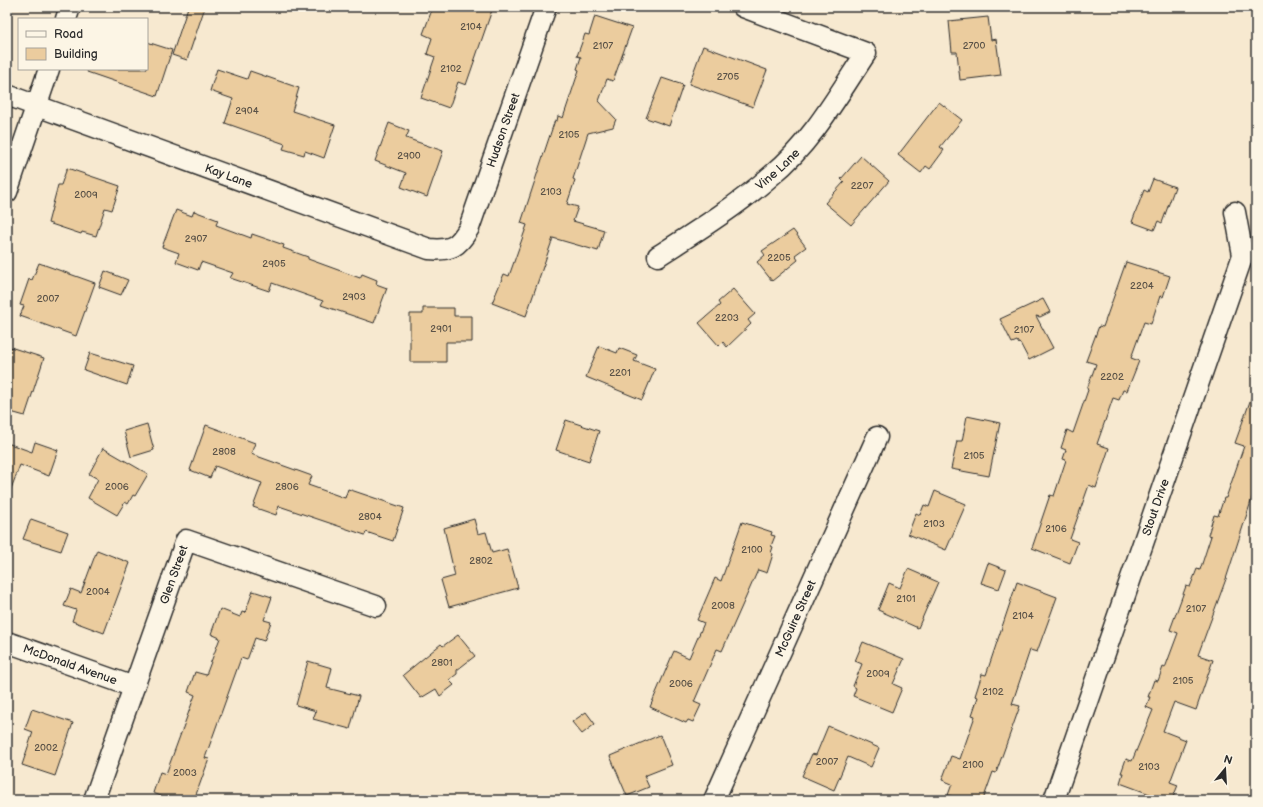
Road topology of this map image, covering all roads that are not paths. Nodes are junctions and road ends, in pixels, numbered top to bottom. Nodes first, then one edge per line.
1 (70, 7) edge
2 (546, 7) edge
3 (743, 7) edge
4 (66, 18) edge
5 (49, 70) edge
6 (7, 95) edge
7 (37, 105) junction
8 (7, 192) edge
9 (1235, 212) dead end
10 (452, 248) joint
11 (658, 256) dead end
12 (877, 437) dead end
13 (376, 606) dead end
14 (7, 642) edge
15 (134, 687) junction
16 (94, 800) edge
17 (714, 800) edge
18 (1054, 800) edge

1 - 4 street
2 - 10 street, Hudson Street
3 - 11 street, Vine Lane
5 - 7 street
6 - 7 street, Kay Lane
7 - 8 street
7 - 10 street, Kay Lane
9 - 18 street, Stout Drive
12 - 17 street, McGuire Street
13 - 15 street, Glen Street
14 - 15 street, McDonald Avenue
15 - 16 street, Glen Street

